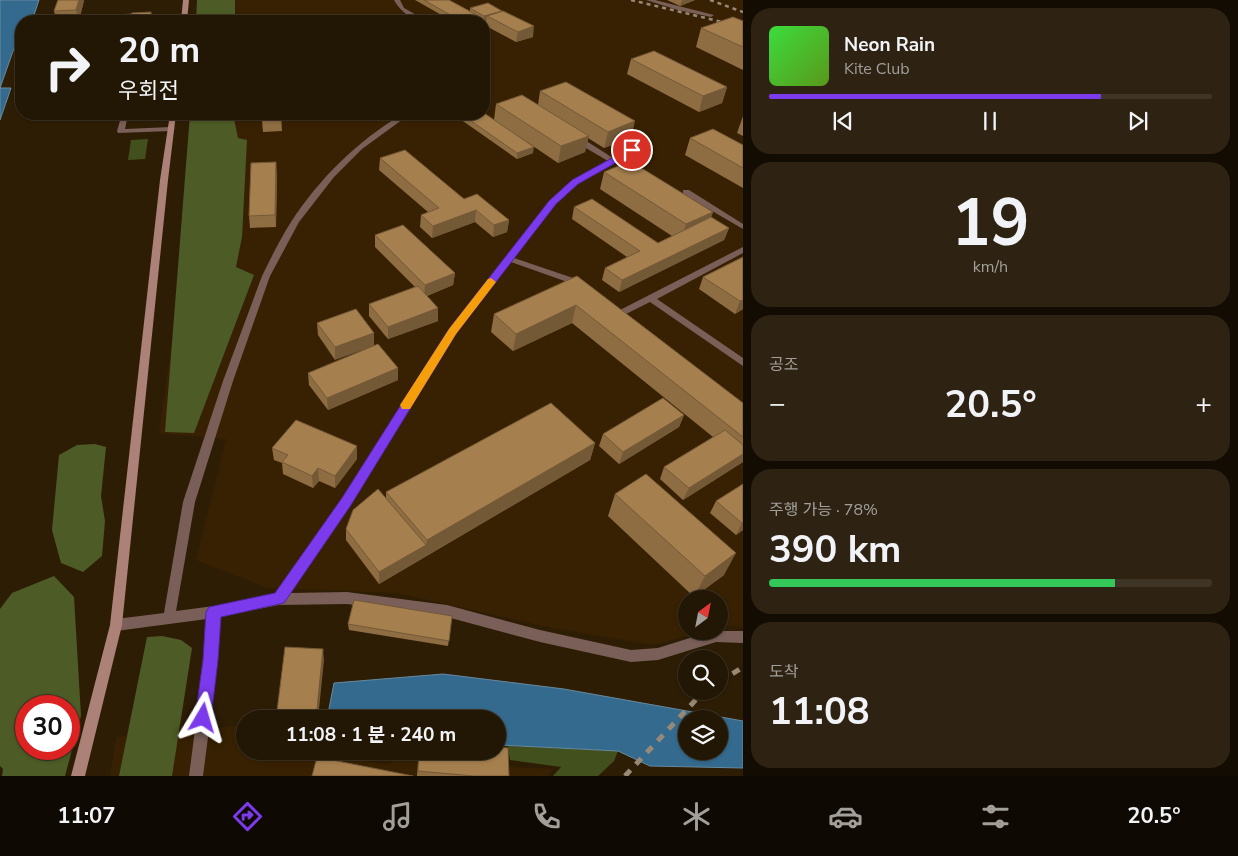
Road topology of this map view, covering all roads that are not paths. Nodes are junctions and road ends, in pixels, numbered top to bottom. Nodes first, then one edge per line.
1 (186, 0) edge
2 (396, 0) edge
3 (650, 0) edge
4 (185, 15) edge
5 (413, 15) edge
6 (711, 15) dead end
7 (124, 120) edge
8 (172, 120) edge
9 (397, 120) edge
10 (171, 129) junction
11 (572, 136) edge
12 (632, 150) dead end
13 (612, 160) junction
14 (686, 192) dead end
15 (743, 227) edge
16 (743, 250) edge
17 (509, 258) junction
18 (591, 293) edge
19 (651, 298) junction
20 (605, 304) edge
21 (743, 363) edge
22 (279, 599) junction
23 (214, 612) junction
24 (169, 618) junction
25 (116, 625) junction
26 (743, 637) edge
27 (78, 776) edge
28 (196, 776) edge

1 - 4 main road
2 - 5 street
3 - 6 street
7 - 10 street
8 - 10 main road
9 - 24 street
10 - 25 main road
11 - 13 street
12 - 13 street
13 - 17 street
14 - 15 street
16 - 19 street
17 - 18 street
17 - 22 street
19 - 20 street
19 - 21 street
22 - 23 street
22 - 26 street
23 - 24 street
23 - 28 street
24 - 25 street
25 - 27 main road

